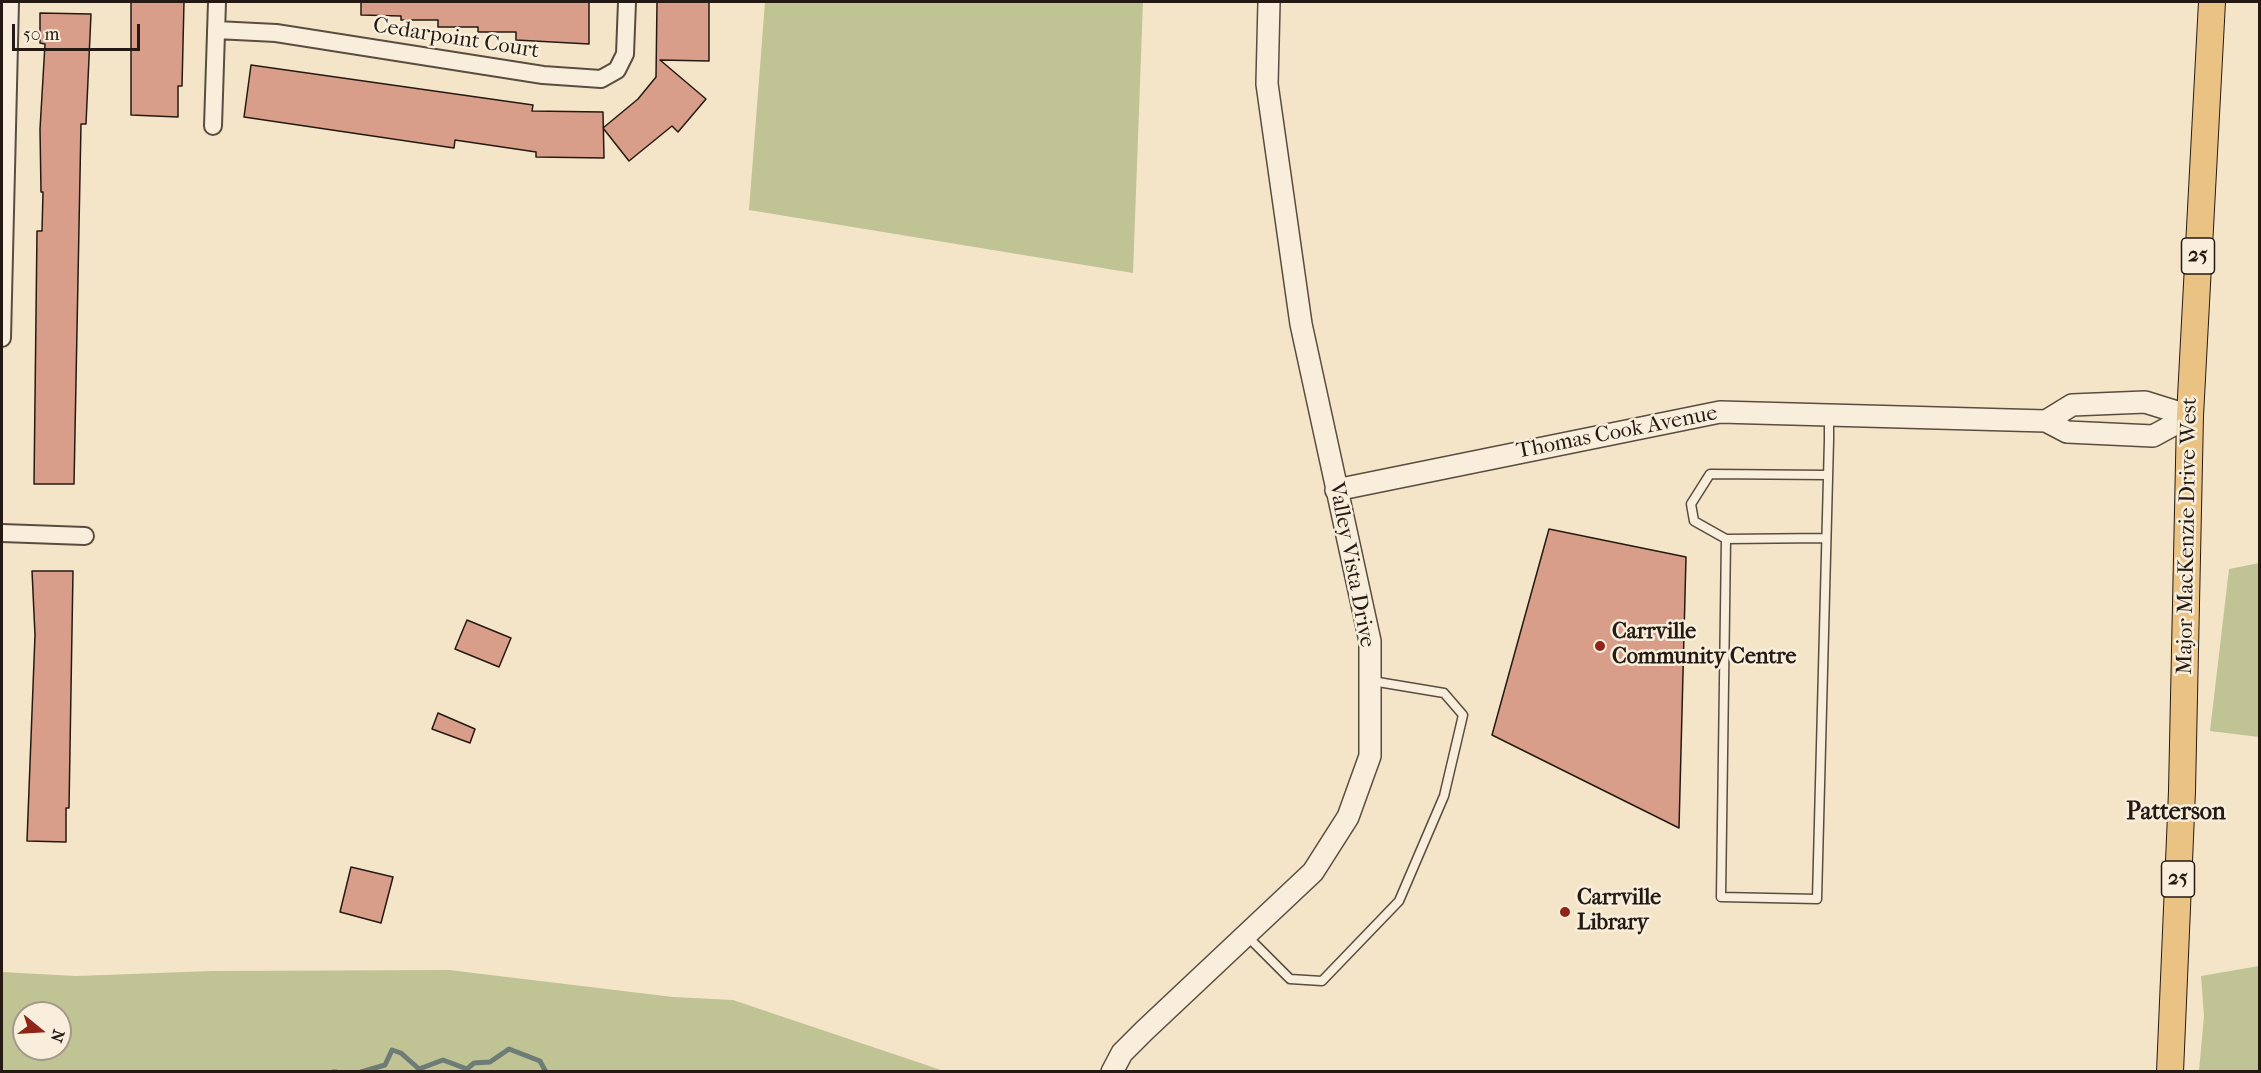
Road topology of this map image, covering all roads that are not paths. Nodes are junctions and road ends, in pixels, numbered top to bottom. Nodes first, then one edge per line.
1 (10, 2) edge
2 (217, 2) edge
3 (627, 2) edge
4 (1269, 2) edge
5 (2212, 2) edge
6 (216, 30) junction
7 (213, 126) dead end
8 (2, 338) edge
9 (1829, 415) junction
10 (2190, 416) junction
11 (2046, 421) junction
12 (1828, 475) junction
13 (1336, 490) junction
14 (2, 533) edge
15 (86, 536) dead end
16 (1826, 538) junction
17 (1726, 539) junction
18 (1370, 681) junction
19 (1247, 935) junction
20 (1112, 1071) edge
21 (2170, 1071) edge

1 - 8 street
2 - 6 street
3 - 6 street, Cedarpoint Court
4 - 13 street, Valley Vista Drive
5 - 10 main road, Major MacKenzie Drive West / 25
6 - 7 street
9 - 11 street, Thomas Cook Avenue
9 - 12 lane
9 - 13 street, Thomas Cook Avenue
10 - 11 street
10 - 11 street, Thomas Cook Avenue
10 - 21 main road, Major MacKenzie Drive West / 25
12 - 16 lane
12 - 17 lane
13 - 18 street, Valley Vista Drive
14 - 15 street
16 - 17 lane
16 - 17 lane
18 - 19 street, Valley Vista Drive
18 - 19 lane
19 - 20 street, Valley Vista Drive

